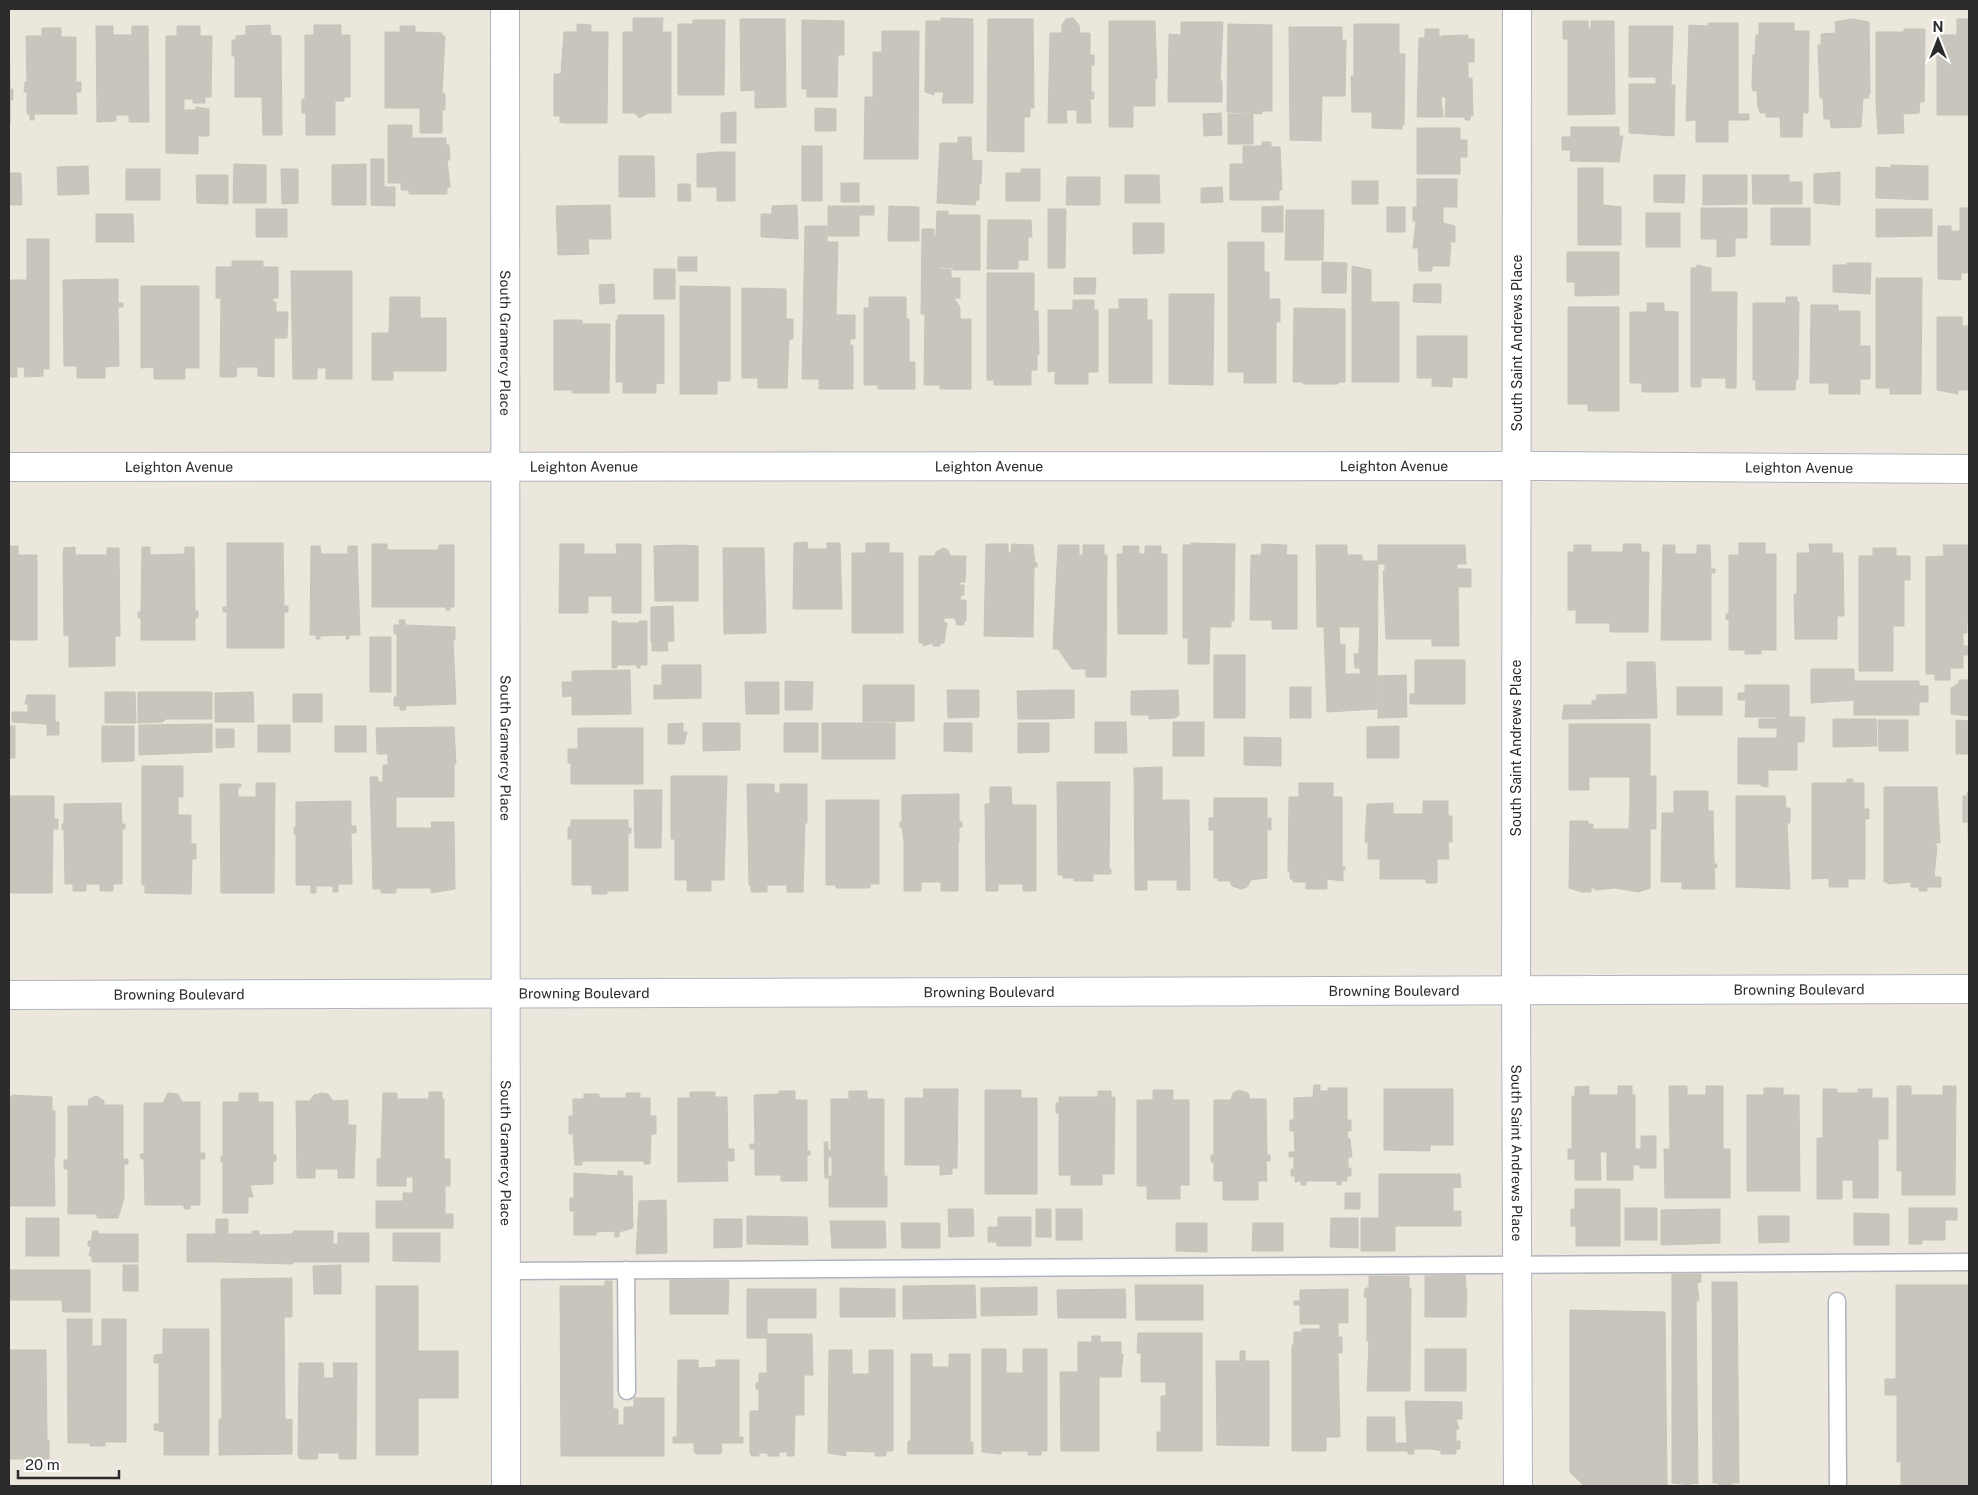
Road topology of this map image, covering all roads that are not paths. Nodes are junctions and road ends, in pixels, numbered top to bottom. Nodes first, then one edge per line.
1 (505, 9) edge
2 (1517, 9) edge
3 (1517, 466) junction
4 (9, 467) edge
5 (505, 467) junction
6 (1969, 468) edge
7 (1969, 988) edge
8 (1516, 990) junction
9 (506, 993) junction
10 (9, 995) edge
11 (1969, 1262) edge
12 (1517, 1266) junction
13 (506, 1270) junction
14 (626, 1270) junction
15 (1837, 1301) dead end
16 (627, 1391) dead end
17 (506, 1486) edge
18 (1518, 1486) edge
19 (1838, 1486) edge

1 - 5 street, South Gramercy Place
2 - 3 street, South Saint Andrews Place
3 - 5 street, Leighton Avenue
3 - 6 street, Leighton Avenue
3 - 8 street, South Saint Andrews Place
4 - 5 street, Leighton Avenue
5 - 9 street, South Gramercy Place
7 - 8 street, Browning Boulevard
8 - 9 street, Browning Boulevard
8 - 12 street, South Saint Andrews Place
9 - 10 street, Browning Boulevard
9 - 13 street, South Gramercy Place
11 - 12 lane
12 - 14 lane
12 - 18 street, South Saint Andrews Place
13 - 14 lane
13 - 17 street, South Gramercy Place
14 - 16 lane
15 - 19 lane

